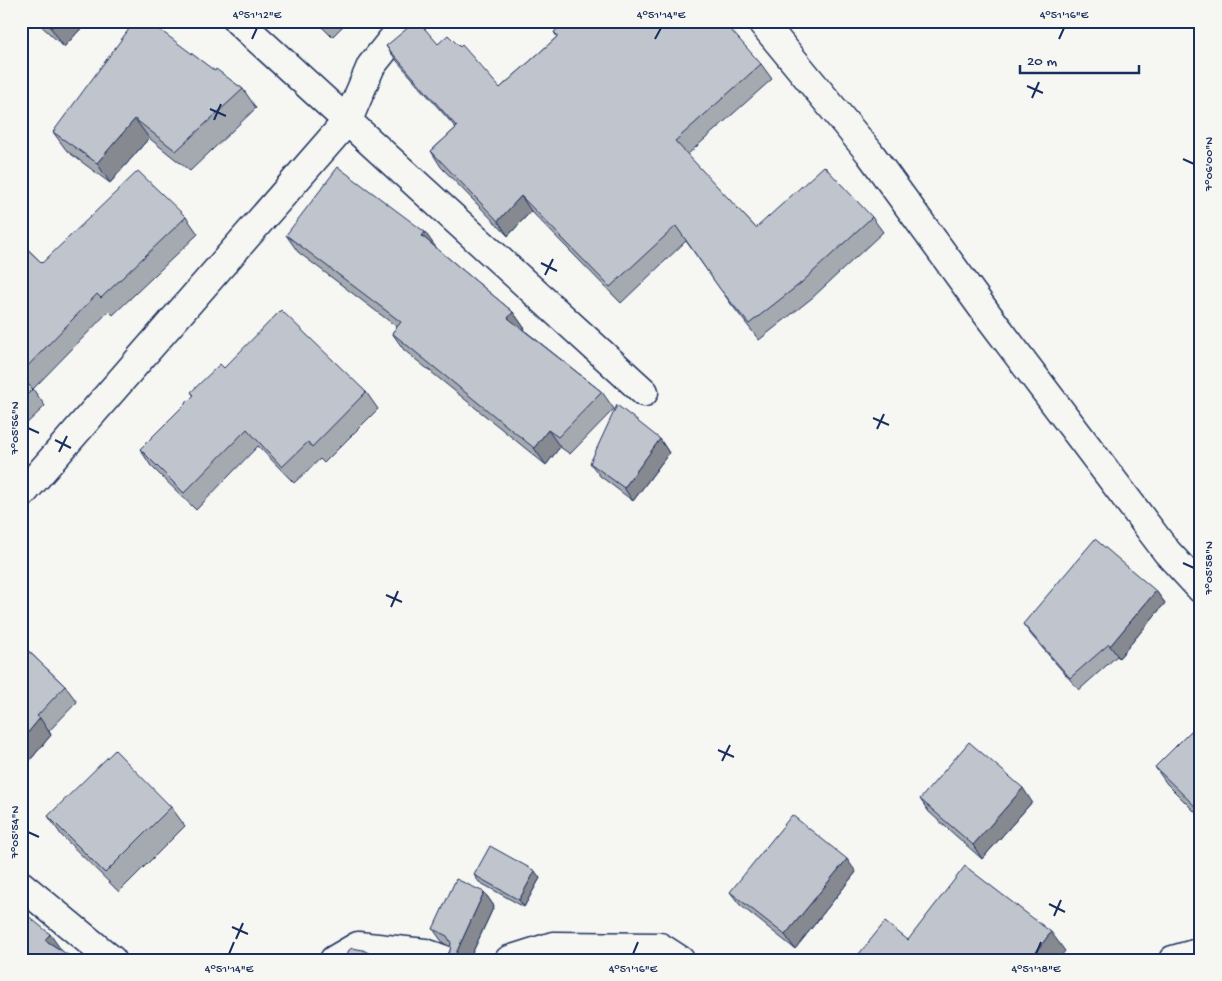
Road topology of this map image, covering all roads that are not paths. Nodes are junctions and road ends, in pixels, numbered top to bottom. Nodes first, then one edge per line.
1 (238, 21) edge
2 (408, 21) edge
3 (761, 21) edge
4 (348, 120) junction
5 (644, 392) dead end
6 (21, 494) edge
7 (1201, 588) edge
8 (21, 885) edge
9 (1201, 952) edge
10 (112, 960) edge
11 (334, 960) edge
12 (445, 960) edge
13 (509, 960) edge
14 (680, 960) edge
15 (1173, 960) edge

1 - 4 street
2 - 4 street
3 - 7 street
4 - 5 street
4 - 6 street
8 - 10 street
9 - 15 street
11 - 12 street
13 - 14 street

